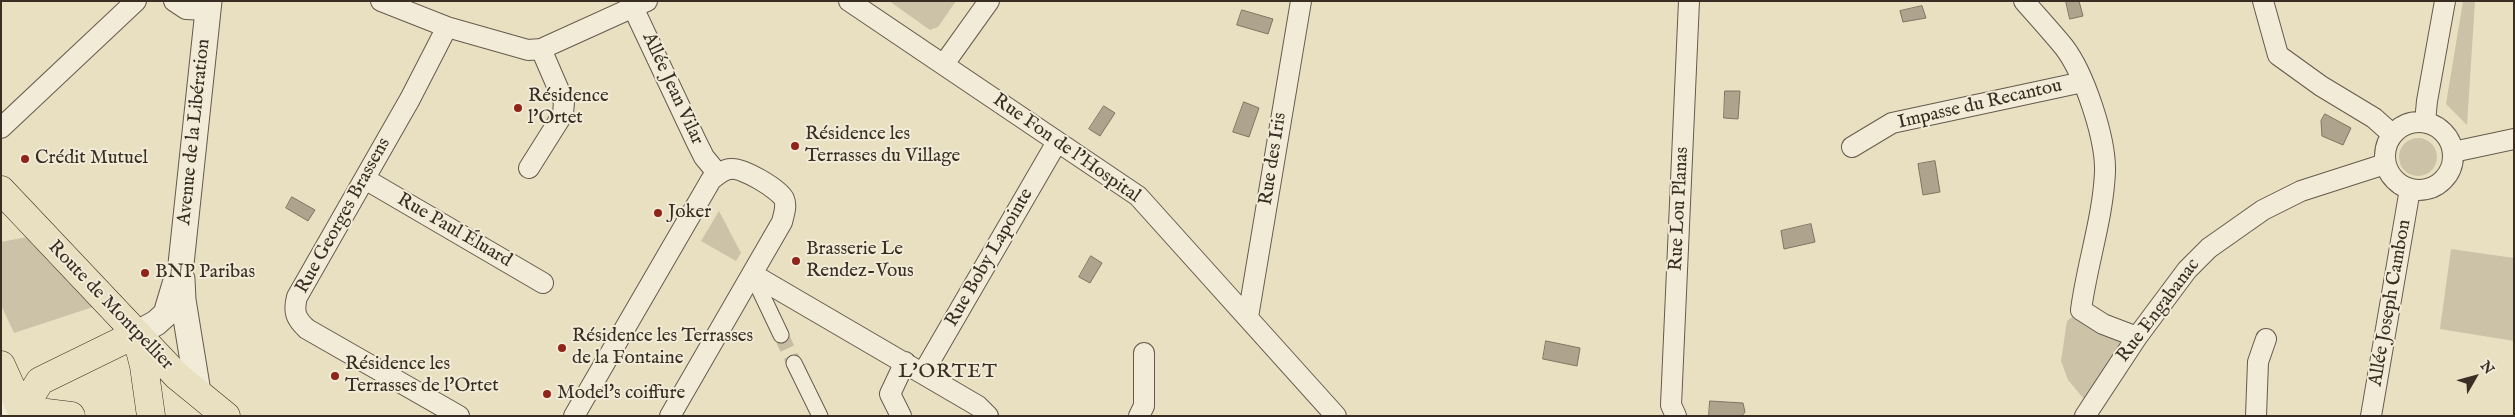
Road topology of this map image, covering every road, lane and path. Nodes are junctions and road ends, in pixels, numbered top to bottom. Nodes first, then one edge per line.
1 (136, 1) edge
2 (174, 1) edge
3 (381, 1) edge
4 (849, 1) edge
5 (989, 1) edge
6 (1301, 1) edge
7 (1689, 1) edge
8 (2024, 1) edge
9 (2263, 1) edge
10 (2445, 1) edge
11 (637, 3) edge
12 (208, 5) edge
13 (409, 7) edge
14 (447, 27) junction
15 (541, 49) junction
16 (944, 64) junction
17 (2083, 82) junction
18 (2425, 122) junction
19 (1, 128) edge
20 (2392, 134) junction
21 (2514, 139) edge
22 (1057, 142) junction
23 (1852, 146) dead end
24 (2454, 152) junction
25 (2385, 164) junction
26 (529, 168) dead end
27 (718, 174) junction
28 (365, 178) junction
29 (2410, 189) junction
30 (1, 190) edge
31 (181, 264) junction
32 (752, 274) junction
33 (543, 283) dead end
34 (1248, 317) junction
35 (136, 334) junction
36 (781, 334) tunnel mouth
37 (2137, 336) junction
38 (2266, 339) dead end
39 (1144, 353) dead end
40 (905, 362) junction
41 (794, 363) tunnel mouth
42 (1, 365) edge
43 (923, 373) junction
44 (198, 392) junction
45 (16, 412) edge
46 (454, 412) edge
47 (70, 416) edge
48 (151, 416) edge
49 (226, 416) edge
50 (574, 416) edge
51 (670, 416) edge
52 (820, 416) edge
53 (901, 416) edge
54 (988, 416) edge
55 (1139, 416) edge
56 (1336, 416) edge
57 (1676, 416) edge
58 (2085, 416) edge
59 (2256, 416) edge
60 (2371, 416) edge

1 - 19 street
2 - 12 street
3 - 13 street
4 - 16 street, Rue Fon de l'Hospital
5 - 16 street
6 - 34 street, Rue des Iris
7 - 57 street, Rue Lou Planas
8 - 17 street
9 - 20 street
10 - 18 street
11 - 15 street
11 - 27 street, Allée Jean Vilar
12 - 31 street, Avenue de la Libération
13 - 14 street
14 - 15 street
14 - 28 street, Rue Georges Brassens
15 - 26 street
16 - 22 street, Rue Fon de l'Hospital
17 - 23 street, Impasse du Recantou
17 - 37 street
18 - 20 street
18 - 24 street
20 - 25 street
21 - 24 street
22 - 34 street, Rue Fon de l'Hospital
22 - 43 street, Rue Boby Lapointe
24 - 29 street
25 - 29 street
25 - 37 street, Rue Engabanac
27 - 32 street
27 - 50 street
28 - 33 street, Rue Paul Éluard
28 - 46 street, Rue Georges Brassens
29 - 60 street, Allée Joseph Cambon
30 - 35 main road, Route de Montpellier
31 - 35 street, Avenue de la Libération
31 - 44 street, Avenue de la Libération
32 - 36 street
32 - 40 street
32 - 51 street
34 - 56 street, Rue Fon de l'Hospital
35 - 44 main road, Route de Montpellier
35 - 45 main road
35 - 48 main road
37 - 58 street, Rue Engabanac
38 - 59 street
39 - 55 street
40 - 43 street
40 - 53 street
41 - 52 street
42 - 45 main road
43 - 54 street
44 - 49 main road, Route de Montpellier
45 - 47 main road

